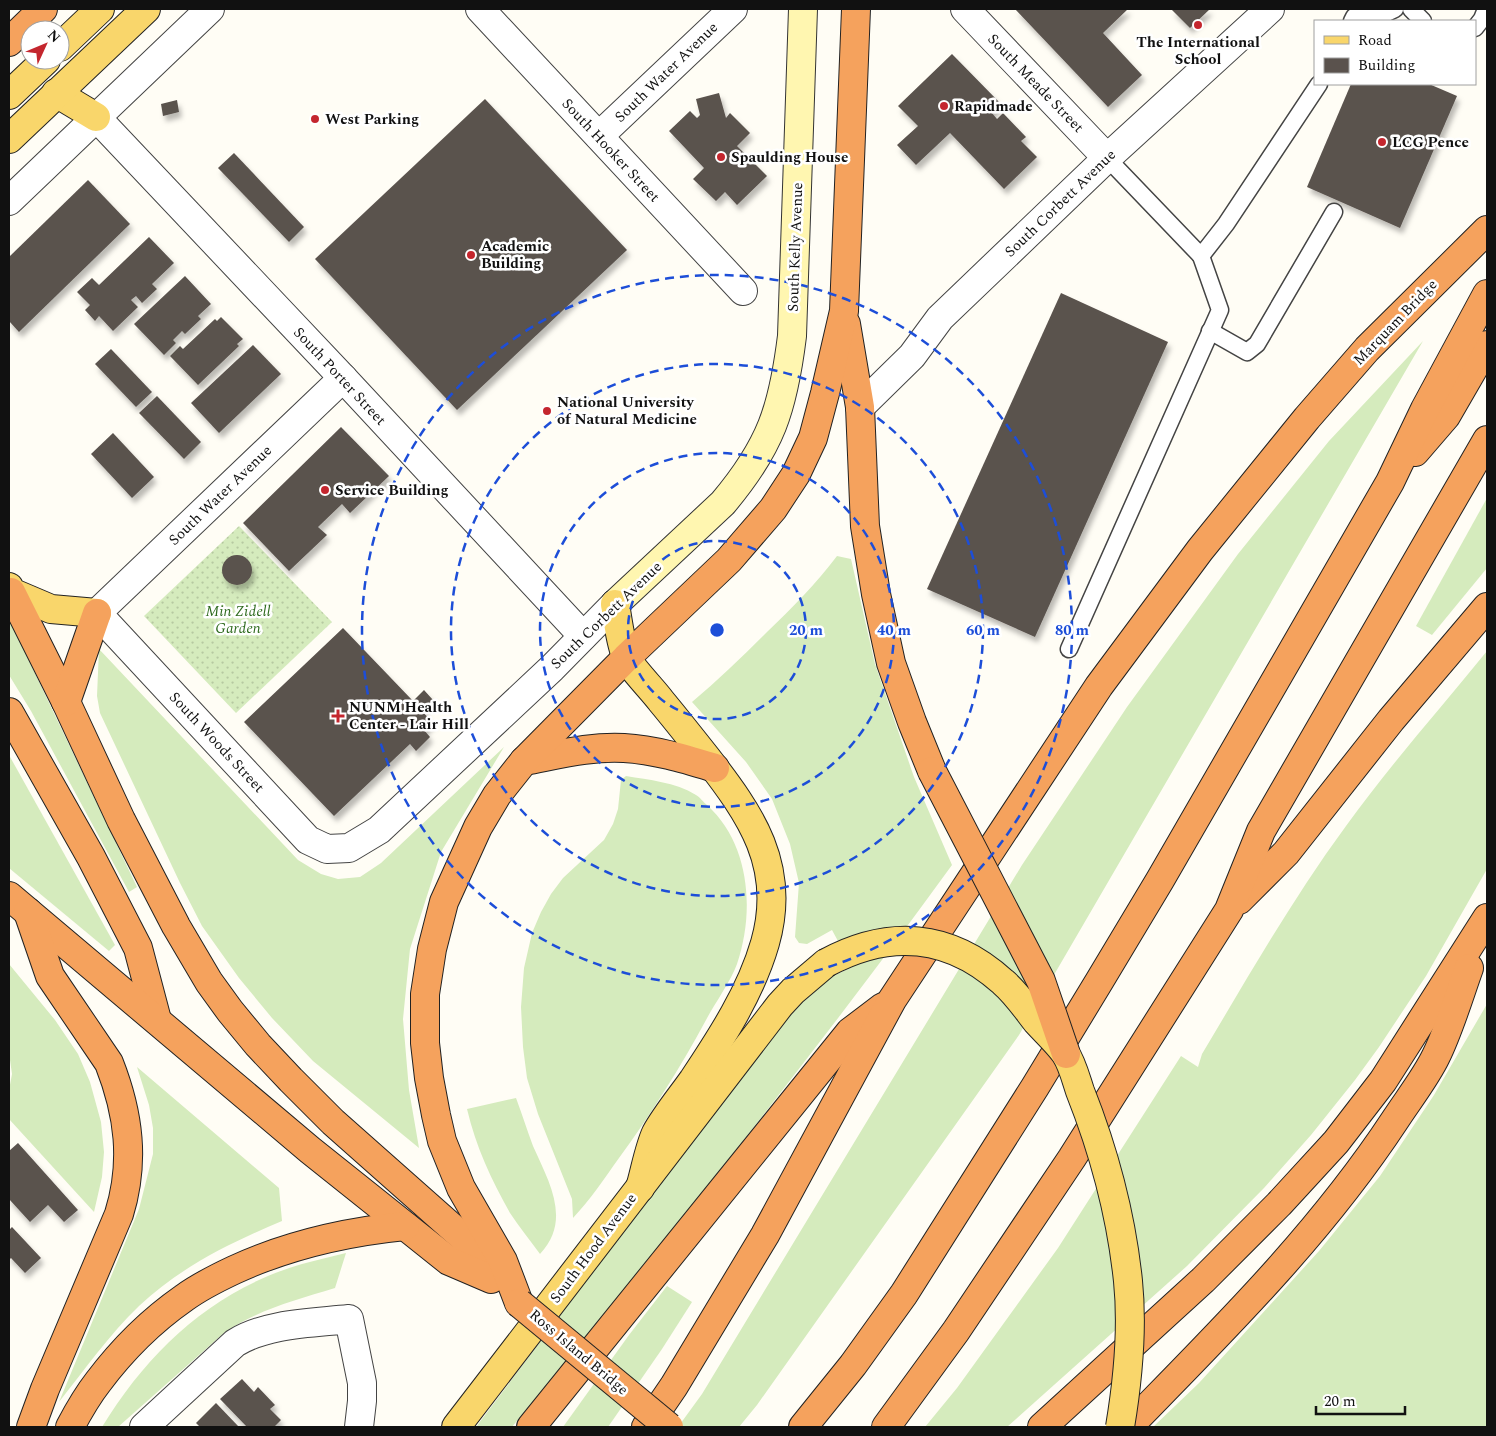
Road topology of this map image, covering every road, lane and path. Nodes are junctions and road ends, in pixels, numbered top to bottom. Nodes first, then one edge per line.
1 (44, 9) edge
2 (100, 9) edge
3 (146, 9) edge
4 (210, 9) edge
5 (480, 9) edge
6 (733, 9) edge
7 (803, 9) edge
8 (856, 9) edge
9 (964, 9) edge
10 (1270, 9) edge
11 (1395, 9) edge
12 (1411, 9) edge
13 (1486, 9) edge
14 (1352, 20) edge
15 (1422, 20) edge
16 (1476, 27) edge
17 (70, 38) edge
18 (9, 42) edge
19 (35, 70) edge
20 (1318, 85) edge
21 (56, 93) junction
22 (9, 95) edge
23 (96, 117) junction
24 (599, 136) junction
25 (9, 139) edge
26 (1107, 158) junction
27 (9, 201) edge
28 (1334, 212) dead end
29 (1487, 230) edge
30 (1202, 256) junction
31 (742, 290) dead end
32 (1487, 294) edge
33 (844, 311) junction
34 (1210, 331) junction
35 (792, 336) joint
36 (1487, 345) edge
37 (343, 378) junction
38 (860, 407) junction
39 (1487, 440) edge
40 (1390, 482) junction
41 (10, 590) edge
42 (615, 604) junction
43 (1487, 607) edge
44 (97, 613) junction
45 (583, 636) junction
46 (1069, 650) dead end
47 (626, 658) junction
48 (66, 702) junction
49 (9, 712) edge
50 (524, 761) junction
51 (715, 768) junction
52 (349, 848) joint
53 (18, 904) edge
54 (1229, 910) junction
55 (1487, 919) edge
56 (892, 1000) junction
57 (158, 1020) junction
58 (1066, 1054) junction
59 (640, 1188) junction
60 (405, 1226) junction
61 (489, 1277) junction
62 (519, 1303) junction
63 (31, 1427) edge
64 (70, 1427) edge
65 (144, 1427) edge
66 (359, 1427) edge
67 (456, 1427) edge
68 (531, 1427) edge
69 (646, 1427) edge
70 (669, 1427) edge
71 (803, 1427) edge
72 (886, 1427) edge
73 (1042, 1427) edge
74 (1120, 1427) edge
75 (1128, 1427) edge

1 - 18 highway
2 - 17 main road
3 - 21 main road
4 - 23 street
5 - 24 street, South Hooker Street
6 - 24 street, South Water Avenue
7 - 35 street, South Kelly Avenue
8 - 33 highway
9 - 26 street, South Meade Street
10 - 26 street, South Corbett Avenue
11 - 14 lane
12 - 15 lane
13 - 16 lane
19 - 22 main road
20 - 30 lane
21 - 23 main road
21 - 25 main road
23 - 27 street
23 - 37 street, South Porter Street
24 - 31 street, South Hooker Street
26 - 30 lane
26 - 38 street, South Corbett Avenue
28 - 34 lane
29 - 56 highway, Marquam Bridge
30 - 34 lane
32 - 40 highway
33 - 38 highway
33 - 47 highway
34 - 46 lane
35 - 42 street, South Corbett Avenue
36 - 40 highway
37 - 44 street, South Water Avenue
37 - 45 street, South Porter Street
38 - 58 highway, bridge
39 - 54 highway
40 - 71 highway
41 - 44 main road
41 - 48 highway
42 - 45 street, South Corbett Avenue
42 - 47 main road
43 - 54 highway
44 - 48 highway
44 - 52 street, South Woods Street
45 - 52 street, South Corbett Avenue
47 - 50 highway
47 - 51 main road
48 - 61 highway
49 - 57 highway
50 - 51 highway
50 - 62 highway
51 - 59 main road
53 - 57 highway
53 - 63 highway
54 - 72 highway
55 - 73 highway
55 - 75 highway
56 - 68 highway
56 - 69 highway
57 - 60 highway
58 - 59 main road, South Hood Avenue, bridge
58 - 74 main road, South Hood Avenue, bridge
59 - 67 main road, South Hood Avenue
60 - 61 highway
60 - 64 highway
61 - 62 highway, Ross Island Bridge
62 - 70 highway, Ross Island Bridge, bridge
65 - 66 street

